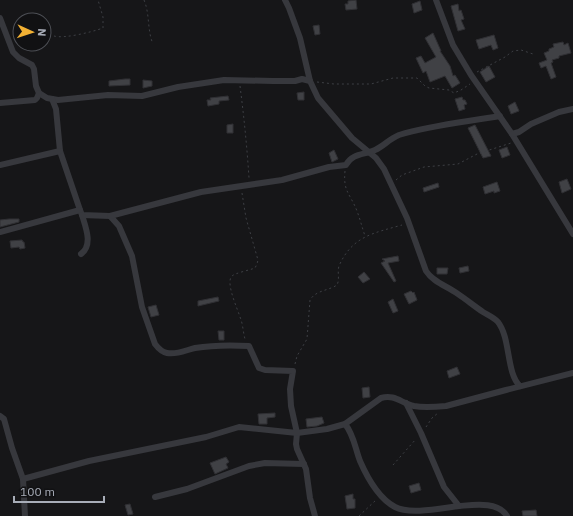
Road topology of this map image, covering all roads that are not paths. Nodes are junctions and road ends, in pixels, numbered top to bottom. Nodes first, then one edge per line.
1 (285, 0) edge
2 (436, 0) edge
3 (0, 18) edge
4 (310, 81) junction
5 (39, 93) junction
6 (52, 99) junction
7 (0, 103) edge
8 (573, 109) edge
9 (500, 116) junction
10 (512, 134) junction
11 (60, 151) junction
12 (368, 152) junction
13 (0, 165) edge
14 (81, 212) junction
15 (110, 216) junction
16 (0, 232) edge
17 (573, 234) edge
18 (81, 254) dead end
19 (573, 373) edge
20 (520, 386) junction
21 (406, 403) junction
22 (0, 416) edge
23 (346, 424) junction
24 (297, 433) junction
25 (304, 464) junction
26 (23, 479) junction
27 (155, 497) dead end
28 (459, 506) junction
29 (25, 516) edge
30 (315, 516) edge
31 (507, 516) edge

1 - 4 street
2 - 9 street
3 - 5 street
4 - 6 street
4 - 12 street
5 - 6 street
5 - 7 street
6 - 11 street
8 - 10 street
9 - 10 street
9 - 12 street
10 - 17 street
11 - 13 street
11 - 14 street
12 - 15 street
12 - 20 street
14 - 15 street
14 - 16 street
14 - 18 street
15 - 24 street
19 - 20 street
20 - 21 street
21 - 23 street
21 - 28 street
22 - 26 street
23 - 24 street
23 - 28 street
24 - 25 street
24 - 26 street
25 - 27 street
25 - 30 street
26 - 29 street
28 - 31 street

